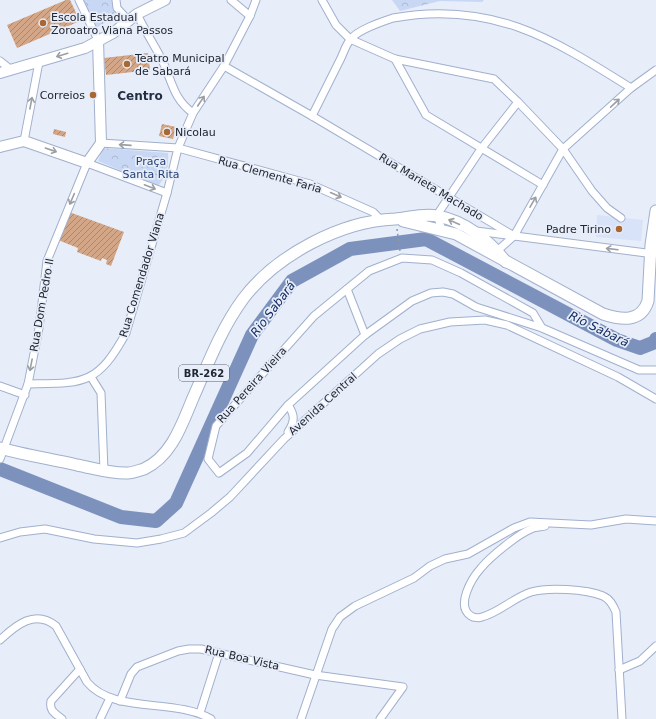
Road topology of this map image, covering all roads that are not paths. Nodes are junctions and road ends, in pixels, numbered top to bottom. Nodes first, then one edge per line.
1 (79, 0) edge
2 (116, 0) edge
3 (164, 0) edge
4 (231, 0) edge
5 (256, 0) edge
6 (322, 0) edge
7 (462, 6) dead end
8 (137, 14) junction
9 (250, 16) junction
10 (512, 17) dead end
11 (128, 20) junction
12 (350, 39) junction
13 (98, 40) junction
14 (395, 59) junction
15 (0, 61) edge
16 (39, 62) junction
17 (224, 66) junction
18 (10, 69) junction
19 (656, 70) edge
20 (0, 73) edge
21 (631, 88) junction
22 (518, 102) junction
23 (193, 113) junction
24 (312, 116) junction
25 (24, 141) junction
26 (100, 143) junction
27 (0, 147) edge
28 (178, 148) junction
29 (481, 149) junction
30 (563, 149) junction
31 (88, 163) junction
32 (543, 185) junction
33 (167, 194) junction
34 (447, 198) junction
35 (656, 211) edge
36 (437, 215) junction
37 (621, 218) dead end
38 (380, 219) junction
39 (396, 223) junction
40 (442, 230) junction
41 (473, 231) junction
42 (514, 236) junction
43 (494, 251) junction
44 (653, 254) edge
45 (347, 289) junction
46 (542, 328) junction
47 (364, 335) junction
48 (656, 370) edge
49 (91, 377) junction
50 (28, 384) junction
51 (0, 386) edge
52 (25, 394) junction
53 (656, 399) edge
54 (288, 405) junction
55 (284, 439) junction
56 (1, 451) edge
57 (104, 471) junction
58 (656, 521) edge
59 (558, 524) junction
60 (0, 538) edge
61 (0, 640) edge
62 (656, 646) edge
63 (219, 653) junction
64 (80, 669) junction
65 (619, 670) junction
66 (315, 675) junction
67 (110, 698) junction
68 (120, 701) junction
69 (200, 712) junction
70 (62, 719) edge
71 (100, 719) edge
72 (211, 719) edge
73 (301, 719) edge
74 (380, 719) edge
75 (622, 719) edge

1 - 13 street
2 - 11 street
3 - 8 main road
4 - 9 street
5 - 9 street
6 - 12 street
7 - 12 street
8 - 11 main road
8 - 23 street
9 - 17 street
10 - 21 street
11 - 13 main road
12 - 14 street
12 - 24 street
13 -> 16 main road
13 - 26 main road
14 - 22 street
14 - 29 street
15 - 18 street
16 - 18 main road
25 -> 16 street
23 -> 17 street
17 - 24 street, Rua Marieta Machado
18 - 20 main road
19 - 21 street
30 -> 21 street
22 - 29 street
22 - 30 street
23 - 28 street
24 - 34 street, Rua Marieta Machado
25 - 27 main road
25 -> 31 main road
28 -> 26 street
26 - 31 main road
28 - 33 street
28 -> 38 street, Rua Clemente Faria
29 - 32 street
29 - 34 street
30 - 32 street
30 - 37 street
31 -> 33 street
31 -> 50 street, Rua Dom Pedro II
42 -> 32 street
33 - 49 street, Rua Comendador Viana
34 - 36 street
34 - 42 street, Rua Marieta Machado
35 - 44 main road, BR-262
36 - 39 main road, BR-262
36 - 40 street
41 -> 36 main road, BR-262
38 - 39 main road, BR-262
38 - 57 main road, BR-262
39 - 40 main road, BR-262
40 - 43 main road, BR-262
41 - 42 street
41 - 43 main road, BR-262
42 - 43 street
44 -> 42 street, Rua Marieta Machado
43 - 44 main road, BR-262
45 - 46 street, Rua Pereira Vieira
45 - 47 street
45 - 54 street, Rua Pereira Vieira
46 - 47 street, Rua Pereira Vieira
46 - 48 street, Rua Pereira Vieira
47 - 54 street, Rua Pereira Vieira
49 - 50 street
49 - 57 street
50 - 52 street, Rua Dom Pedro II
51 - 52 street
52 - 56 street, Rua Dom Pedro II
53 - 55 street, Avenida Central
54 - 55 street
55 - 60 street, Avenida Central
56 - 57 main road, BR-262
58 - 59 street
59 - 65 street
59 - 66 street
61 - 64 street
62 - 65 street
63 - 66 street, Rua Boa Vista
63 - 68 street, Rua Boa Vista
63 - 69 street
64 - 67 street
64 - 70 street
65 - 75 street
66 - 73 street
66 - 74 street, Rua Boa Vista
67 - 68 street
67 - 71 street
68 - 69 street
69 - 72 street

